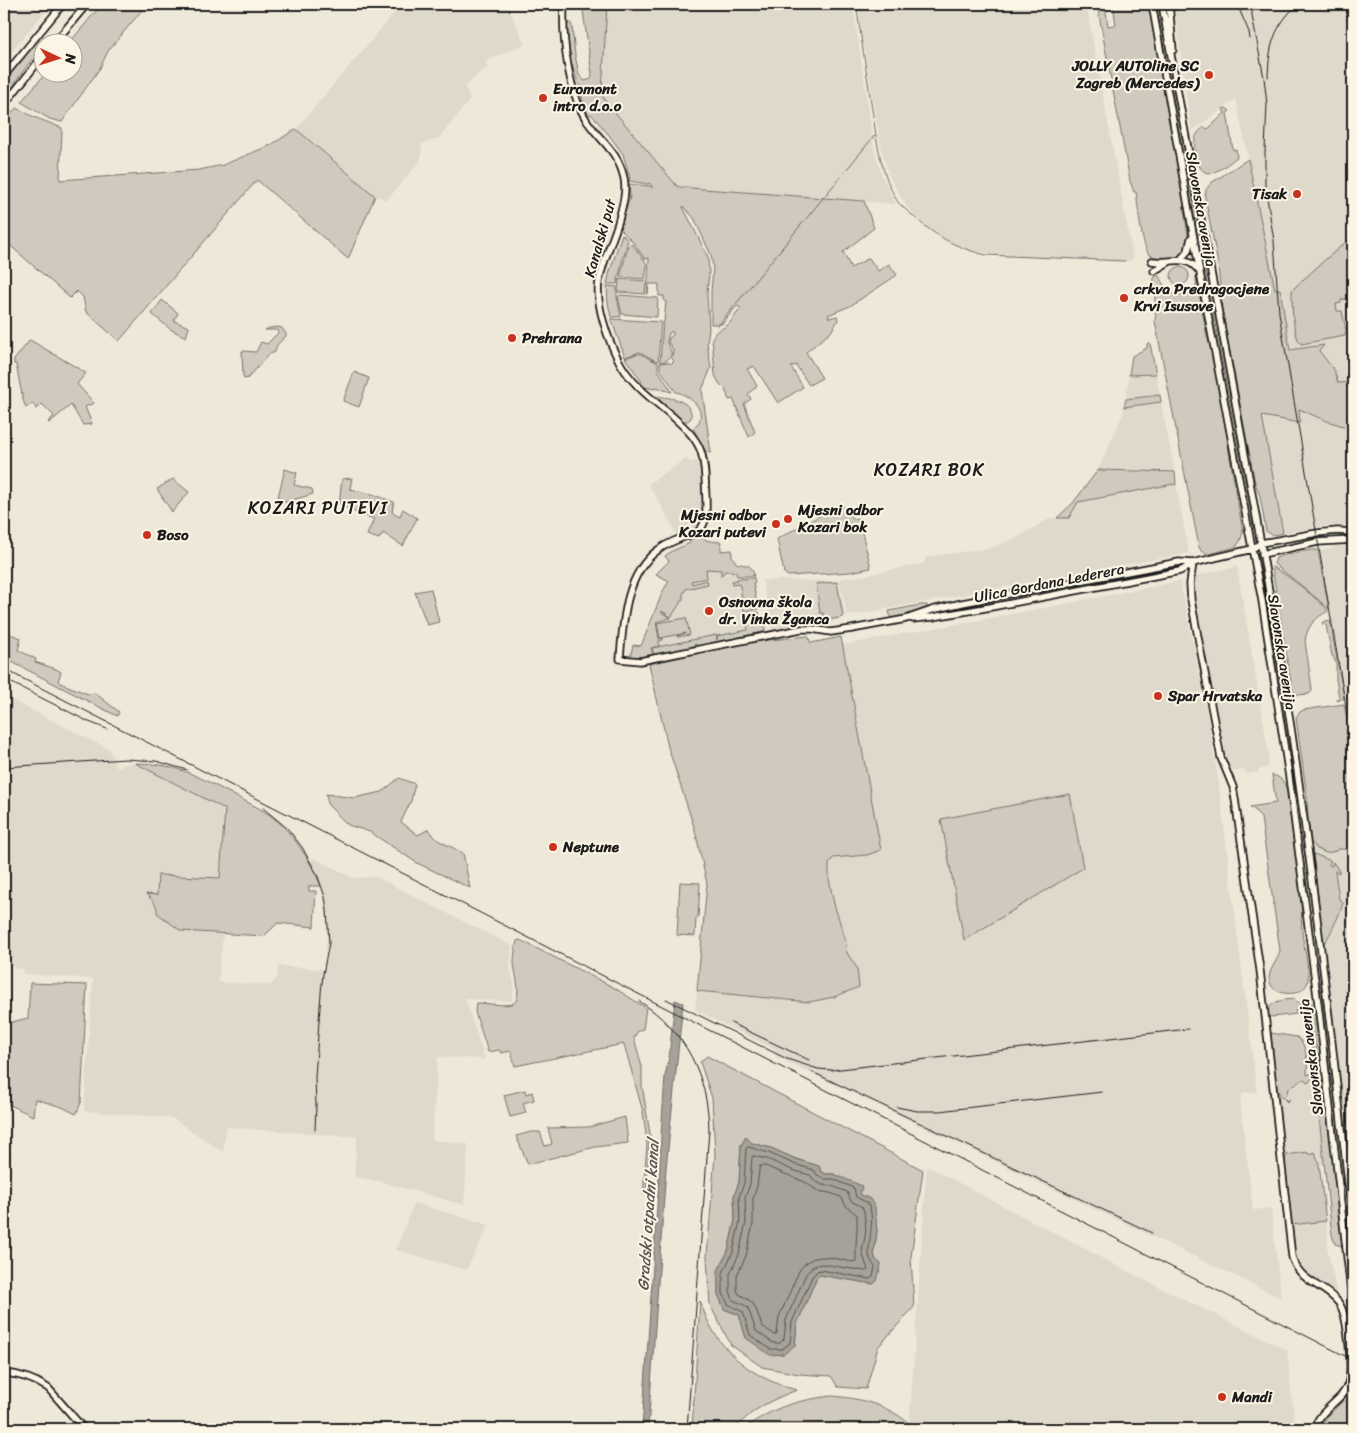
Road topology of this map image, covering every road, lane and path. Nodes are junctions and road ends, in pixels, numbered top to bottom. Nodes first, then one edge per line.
1 (63, 4) edge
2 (87, 4) edge
3 (564, 4) edge
4 (1152, 4) edge
5 (1162, 4) edge
6 (1169, 4) edge
7 (63, 32) edge
8 (1172, 62) junction
9 (32, 70) edge
10 (4, 76) edge
11 (4, 105) edge
12 (1191, 224) junction
13 (1180, 260) junction
14 (1152, 261) dead end
15 (1170, 262) junction
16 (1154, 271) dead end
17 (1200, 273) junction
18 (1353, 532) edge
19 (1353, 540) edge
20 (1261, 543) junction
21 (1252, 549) junction
22 (1262, 554) junction
23 (1194, 563) junction
24 (1180, 571) junction
25 (1190, 579) junction
26 (906, 619) junction
27 (620, 659) joint
28 (1353, 1226) edge
29 (1353, 1309) edge
30 (4, 1373) edge
31 (84, 1429) edge
32 (1314, 1429) edge

1 - 10 main road
2 - 7 main road
3 - 27 main road, Kanalski put
4 - 12 main road, Slavonska avenija
5 - 8 main road, Slavonska avenija
6 - 8 main road
8 - 20 main road, Slavonska avenija
9 - 11 main road
12 - 13 main road
12 - 17 main road, Slavonska avenija
13 - 15 main road
13 - 17 main road
14 - 15 main road
15 - 16 main road
17 - 21 main road, Slavonska avenija
18 - 20 main road
19 - 22 main road
20 - 21 main road
20 - 22 main road, Slavonska avenija
21 - 22 main road
21 - 23 main road, Ulica Gordana Lederera
21 - 29 main road, Slavonska avenija
22 - 28 main road, Slavonska avenija
23 - 24 main road, Ulica Gordana Lederera
23 - 25 main road
23 - 26 main road, Ulica Gordana Lederera
24 - 25 main road
24 - 26 main road, Ulica Gordana Lederera
25 - 32 main road
26 - 27 main road, Ulica Gordana Lederera
30 - 31 main road

